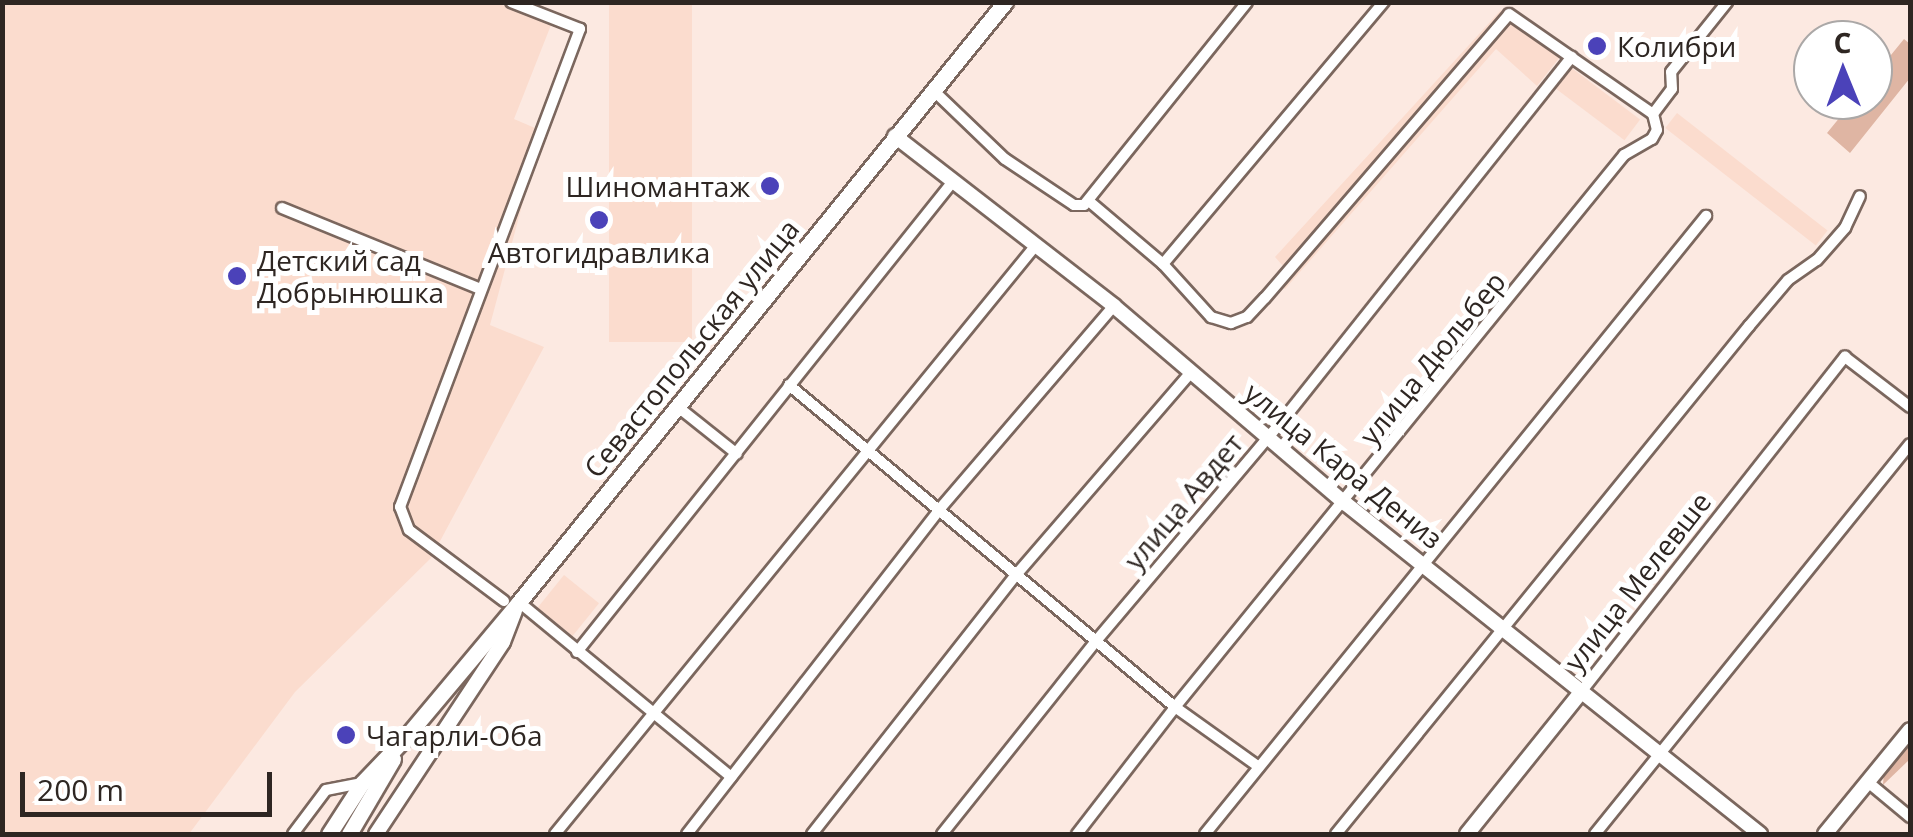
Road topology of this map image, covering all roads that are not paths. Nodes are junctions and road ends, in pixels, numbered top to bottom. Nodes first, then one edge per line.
1 (511, 2) edge
2 (1005, 2) edge
3 (1247, 2) edge
4 (1384, 2) edge
5 (1727, 2) edge
6 (1572, 57) junction
7 (934, 91) junction
8 (1654, 114) junction
9 (895, 136) junction
10 (954, 180) junction
11 (1860, 196) dead end
12 (1090, 202) junction
13 (282, 208) dead end
14 (1706, 216) dead end
15 (1036, 245) junction
16 (1163, 264) junction
17 (480, 289) dead end
18 (1114, 306) junction
19 (1192, 371) junction
20 (789, 385) junction
21 (678, 407) junction
22 (1910, 407) edge
23 (1266, 436) junction
24 (1910, 444) edge
25 (866, 449) junction
26 (737, 454) junction
27 (1345, 503) junction
28 (938, 511) junction
29 (1426, 564) junction
30 (1016, 575) junction
31 (511, 601) junction
32 (1504, 628) junction
33 (1096, 641) junction
34 (480, 646) junction
35 (577, 652) junction
36 (1581, 692) junction
37 (461, 702) junction
38 (1175, 706) junction
39 (651, 713) junction
40 (1910, 730) edge
41 (410, 732) junction
42 (1660, 754) junction
43 (1259, 767) junction
44 (732, 777) junction
45 (1868, 782) junction
46 (362, 783) junction
47 (1910, 817) edge
48 (293, 834) edge
49 (329, 834) edge
50 (349, 834) edge
51 (379, 834) edge
52 (555, 834) edge
53 (687, 834) edge
54 (812, 834) edge
55 (942, 834) edge
56 (1078, 834) edge
57 (1205, 834) edge
58 (1336, 834) edge
59 (1467, 834) edge
60 (1595, 834) edge
61 (1760, 834) edge
62 (1825, 834) edge

1 - 31 street
2 - 7 main road, Севастопольская улица
3 - 12 street
4 - 16 street
5 - 8 street, улица Дюльбер
6 - 8 street
6 - 16 street
6 - 23 street, улица Авдет
7 - 9 main road, Севастопольская улица
7 - 12 street
8 - 27 street, улица Дюльбер
9 - 10 main road, улица Кара Дениз
9 - 21 main road, Севастопольская улица
10 - 15 main road, улица Кара Дениз
10 - 20 street
11 - 32 street
12 - 16 street
13 - 17 street
14 - 29 street
15 - 18 main road, улица Кара Дениз
15 - 25 street
18 - 19 main road, улица Кара Дениз
18 - 28 street
19 - 23 main road, улица Кара Дениз
19 - 30 street
20 - 25 street
20 - 26 street
21 - 26 street
21 - 31 main road, Севастопольская улица
22 - 36 street, улица Мелевше
23 - 27 main road, улица Кара Дениз
23 - 33 street, улица Авдет
24 - 42 street
25 - 28 street
25 - 39 street
26 - 35 street
27 - 29 main road, улица Кара Дениз
27 - 38 street, улица Дюльбер
28 - 30 street
28 - 44 street
29 - 32 main road, улица Кара Дениз
29 - 43 street
30 - 33 street
30 - 54 street
31 - 34 main road, Севастопольская улица
31 - 35 street
31 - 37 main road
32 - 36 main road, улица Кара Дениз
32 - 58 street
33 - 38 street
33 - 55 street, улица Авдет
34 - 37 main road
34 - 41 main road, Севастопольская улица
35 - 39 street
36 - 42 main road, улица Кара Дениз
36 - 59 main road, улица Мелевше
37 - 51 main road
38 - 43 street
38 - 56 street, улица Дюльбер
39 - 44 street
39 - 52 street
40 - 45 main road
41 - 46 main road
41 - 50 main road
42 - 60 street
42 - 61 main road, улица Кара Дениз
43 - 57 street
44 - 53 street
45 - 47 street
45 - 62 main road
46 - 48 street
46 - 49 main road

